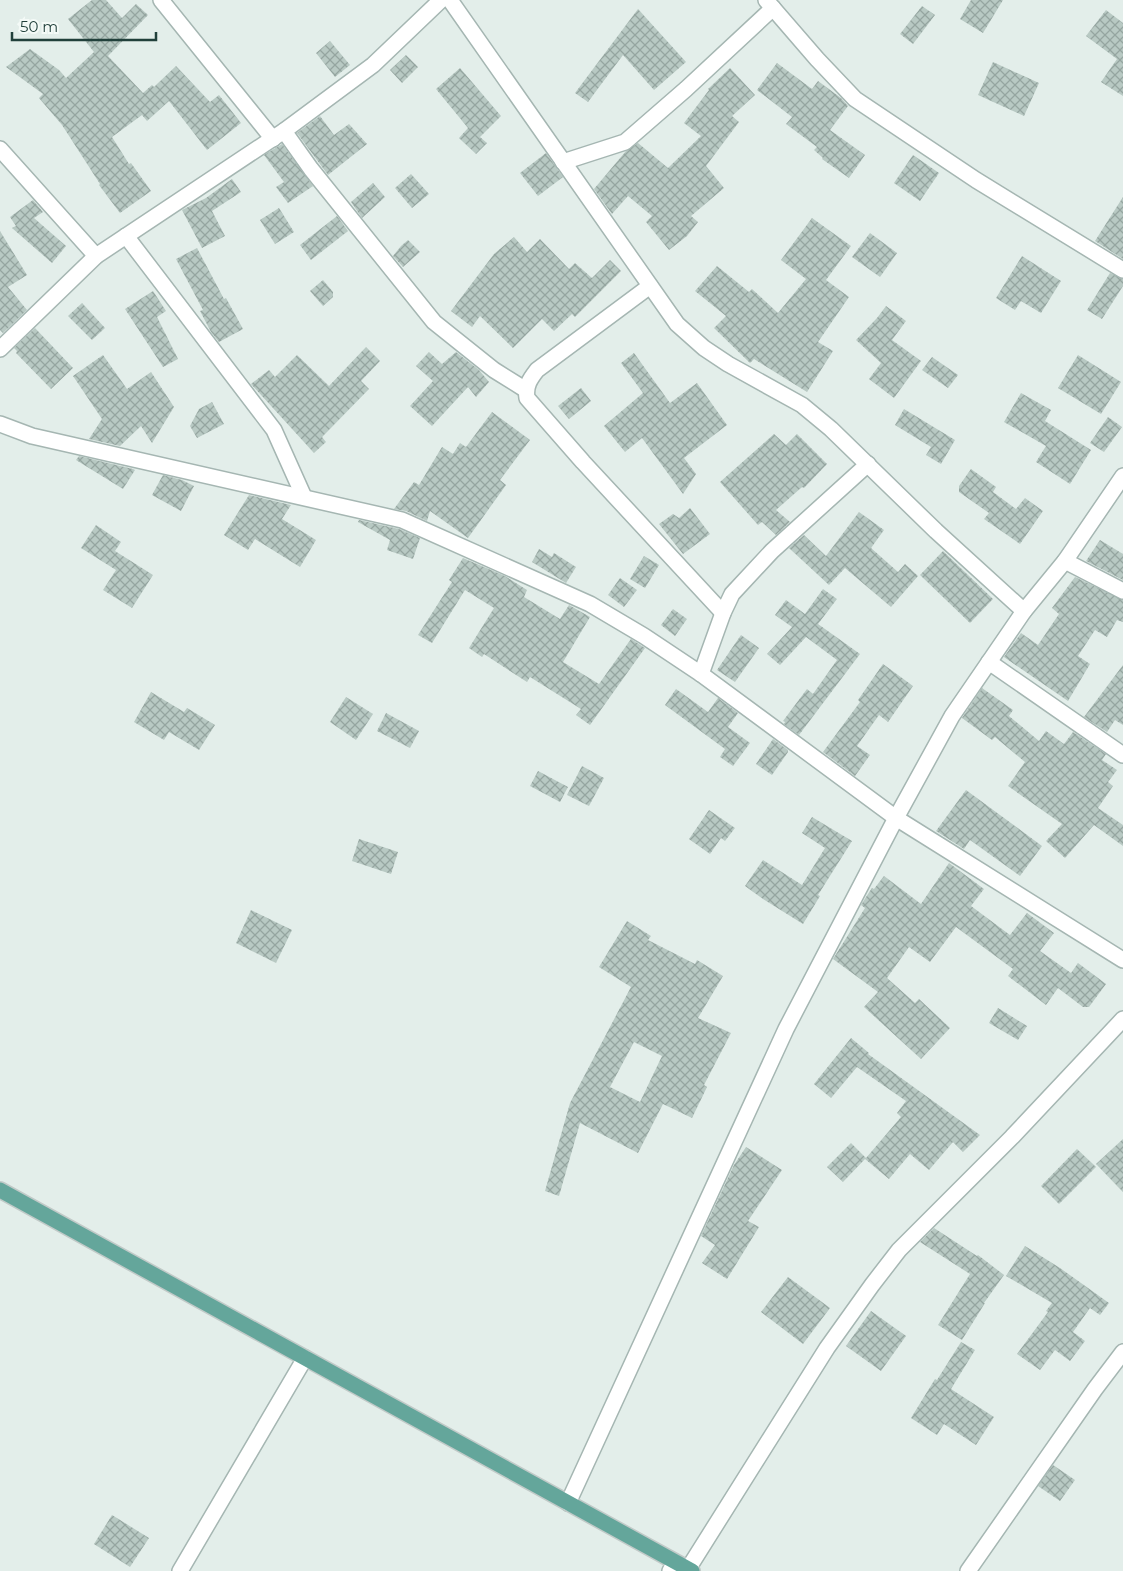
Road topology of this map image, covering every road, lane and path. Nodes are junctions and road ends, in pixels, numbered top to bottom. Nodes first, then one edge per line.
1 (161, 0) edge
2 (441, 0) edge
3 (450, 0) edge
4 (769, 4) edge
5 (279, 135) junction
6 (0, 149) edge
7 (563, 162) junction
8 (126, 236) junction
9 (96, 256) junction
10 (1123, 270) edge
11 (650, 286) junction
12 (0, 349) edge
13 (526, 390) junction
14 (0, 424) edge
15 (868, 464) junction
16 (1123, 476) edge
17 (304, 498) junction
18 (1065, 561) junction
19 (1123, 590) edge
20 (1024, 611) junction
21 (722, 613) junction
22 (989, 662) junction
23 (701, 674) junction
24 (1123, 755) edge
25 (896, 818) junction
26 (1123, 960) edge
27 (1123, 1019) edge
28 (0, 1190) edge
29 (1123, 1352) edge
30 (305, 1358) junction
31 (568, 1503) junction
32 (681, 1568) edge
33 (180, 1571) edge
34 (968, 1571) edge

1 - 5 street
2 - 5 street
3 - 7 street
4 - 7 street
4 - 10 street
5 - 8 street
5 - 13 street
6 - 9 street
7 - 11 street
8 - 9 street
8 - 17 street
9 - 12 street
11 - 13 street
11 - 15 street
13 - 21 street
14 - 17 street
15 - 20 street
15 - 21 street
16 - 18 street
17 - 23 street
18 - 19 street
18 - 20 street
20 - 22 street
21 - 23 street
22 - 24 street
22 - 25 street
23 - 25 street
25 - 26 street
25 - 31 street
27 - 32 street
28 - 30 main road
29 - 34 street
30 - 31 main road
30 - 33 street
31 - 32 main road

